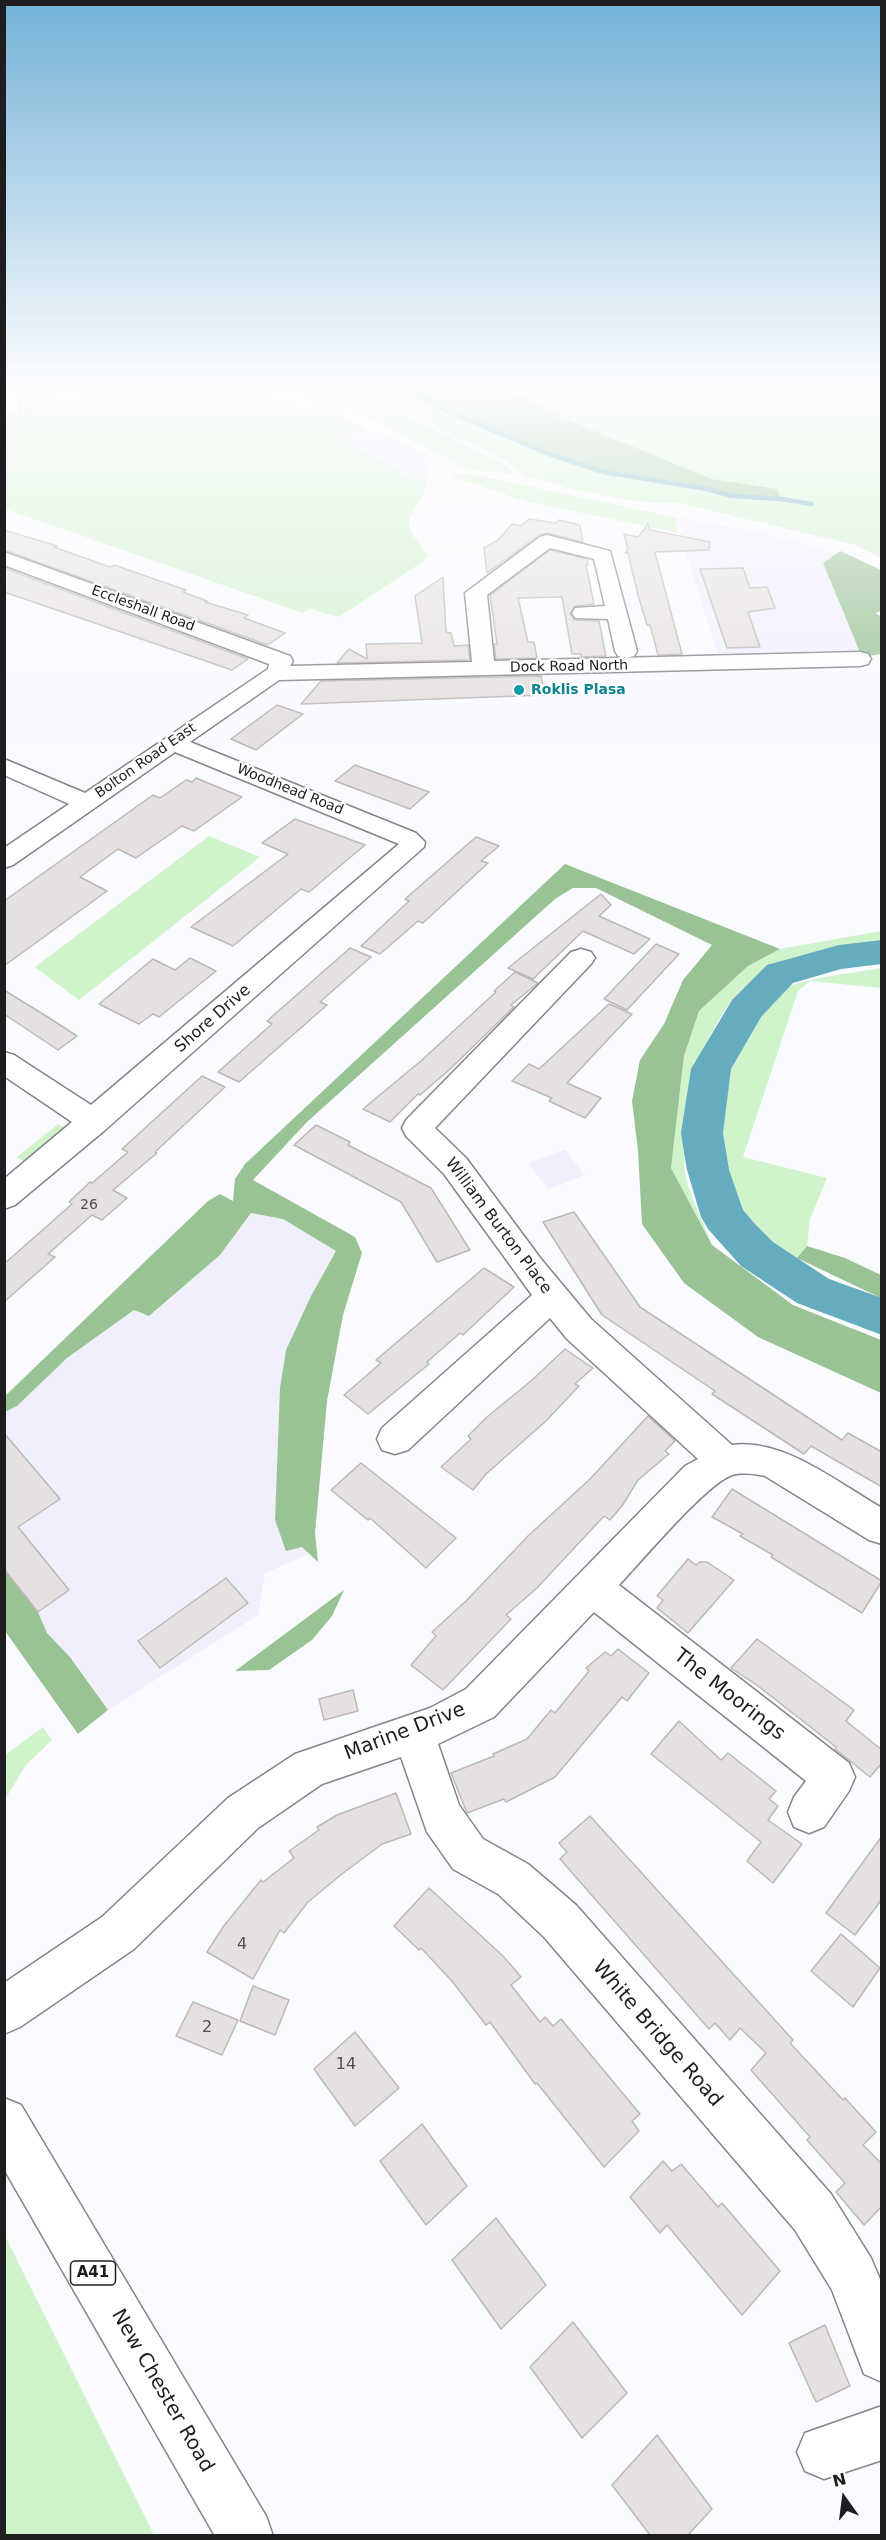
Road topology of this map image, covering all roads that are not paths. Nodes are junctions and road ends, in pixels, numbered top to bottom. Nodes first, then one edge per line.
1 (4, 558) edge
2 (616, 612) junction
3 (583, 613) dead end
4 (626, 651) dead end
5 (860, 659) dead end
6 (281, 667) junction
7 (484, 668) junction
8 (172, 743) junction
9 (4, 766) edge
10 (87, 803) junction
11 (407, 838) joint
12 (4, 860) edge
13 (581, 958) dead end
14 (4, 1062) edge
15 (94, 1122) junction
16 (4, 1197) edge
17 (552, 1296) junction
18 (395, 1439) dead end
19 (725, 1461) junction
20 (882, 1528) edge
21 (592, 1587) junction
22 (413, 1733) junction
23 (809, 1812) dead end
24 (4, 2011) edge
25 (4, 2122) edge
26 (882, 2356) edge
27 (882, 2433) edge
28 (824, 2452) dead end
29 (246, 2535) edge

1 - 6 main road, Eccleshall Road
2 - 3 main road
2 - 4 main road
2 - 7 main road
5 - 7 main road, Dock Road North
6 - 7 main road, Dock Road North
6 - 8 main road, Bolton Road East
8 - 10 main road, Bolton Road East
8 - 11 main road, Woodhead Road
9 - 10 main road
10 - 12 main road, Bolton Road East
11 - 15 main road, Shore Drive
13 - 17 main road, William Burton Place
14 - 15 main road
15 - 16 main road, Shore Drive
17 - 18 main road
17 - 19 main road, William Burton Place
19 - 20 main road, Marine Drive
19 - 21 main road, Marine Drive
21 - 22 main road, Marine Drive
21 - 23 main road, The Moorings
22 - 24 main road, Marine Drive
22 - 26 main road, White Bridge Road
25 - 29 main road, New Chester Road / A41
27 - 28 main road

